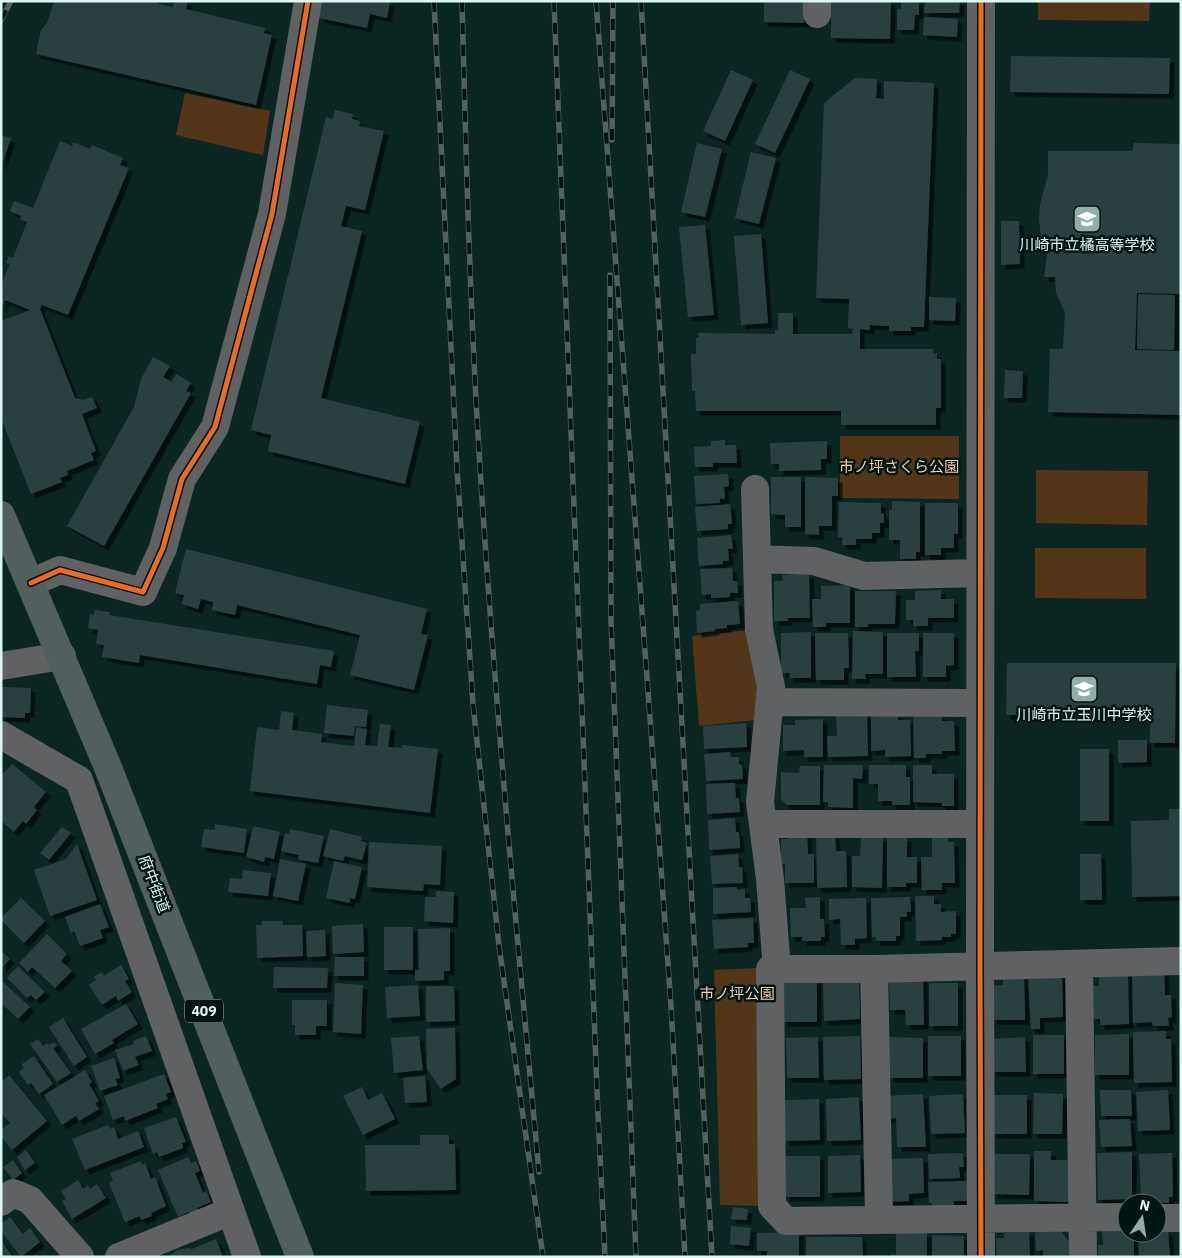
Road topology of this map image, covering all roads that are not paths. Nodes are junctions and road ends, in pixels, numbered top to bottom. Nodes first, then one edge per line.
1 (308, 1) edge
2 (981, 1) edge
3 (755, 490) dead end
4 (1, 515) edge
5 (757, 559) junction
6 (980, 573) junction
7 (31, 583) junction
8 (62, 656) junction
9 (1, 666) edge
10 (770, 702) junction
11 (980, 703) junction
12 (1, 735) edge
13 (107, 765) junction
14 (79, 780) junction
15 (763, 824) junction
16 (980, 824) junction
17 (1181, 961) edge
18 (1079, 965) junction
19 (980, 966) junction
20 (773, 969) junction
21 (874, 969) junction
22 (1, 1202) edge
23 (231, 1211) junction
24 (1082, 1217) junction
25 (1117, 1218) edge
26 (1167, 1218) edge
27 (1181, 1218) edge
28 (879, 1219) junction
29 (980, 1219) junction
30 (80, 1257) edge
31 (119, 1257) edge
32 (247, 1257) edge
33 (300, 1257) edge
34 (981, 1257) edge
35 (1083, 1257) edge

1 - 7 street
2 - 6 street
3 - 5 street
4 - 7 highway, 府中街道 / 409
5 - 6 street
5 - 10 street
6 - 11 street
7 - 8 highway, 府中街道 / 409
8 - 9 street
8 - 13 highway, 府中街道 / 409
10 - 11 street
10 - 15 street
11 - 16 street
12 - 14 street
13 - 14 street
13 - 33 highway, 府中街道 / 409
14 - 23 street
15 - 16 street
15 - 20 street
16 - 19 street
17 - 18 street
18 - 19 street
18 - 24 street
19 - 21 street
19 - 29 street
20 - 21 street
20 - 28 street
21 - 28 street
22 - 30 street
23 - 31 street
23 - 32 street
24 - 25 street
24 - 29 street
24 - 35 street
26 - 27 street
28 - 29 street
29 - 34 street

